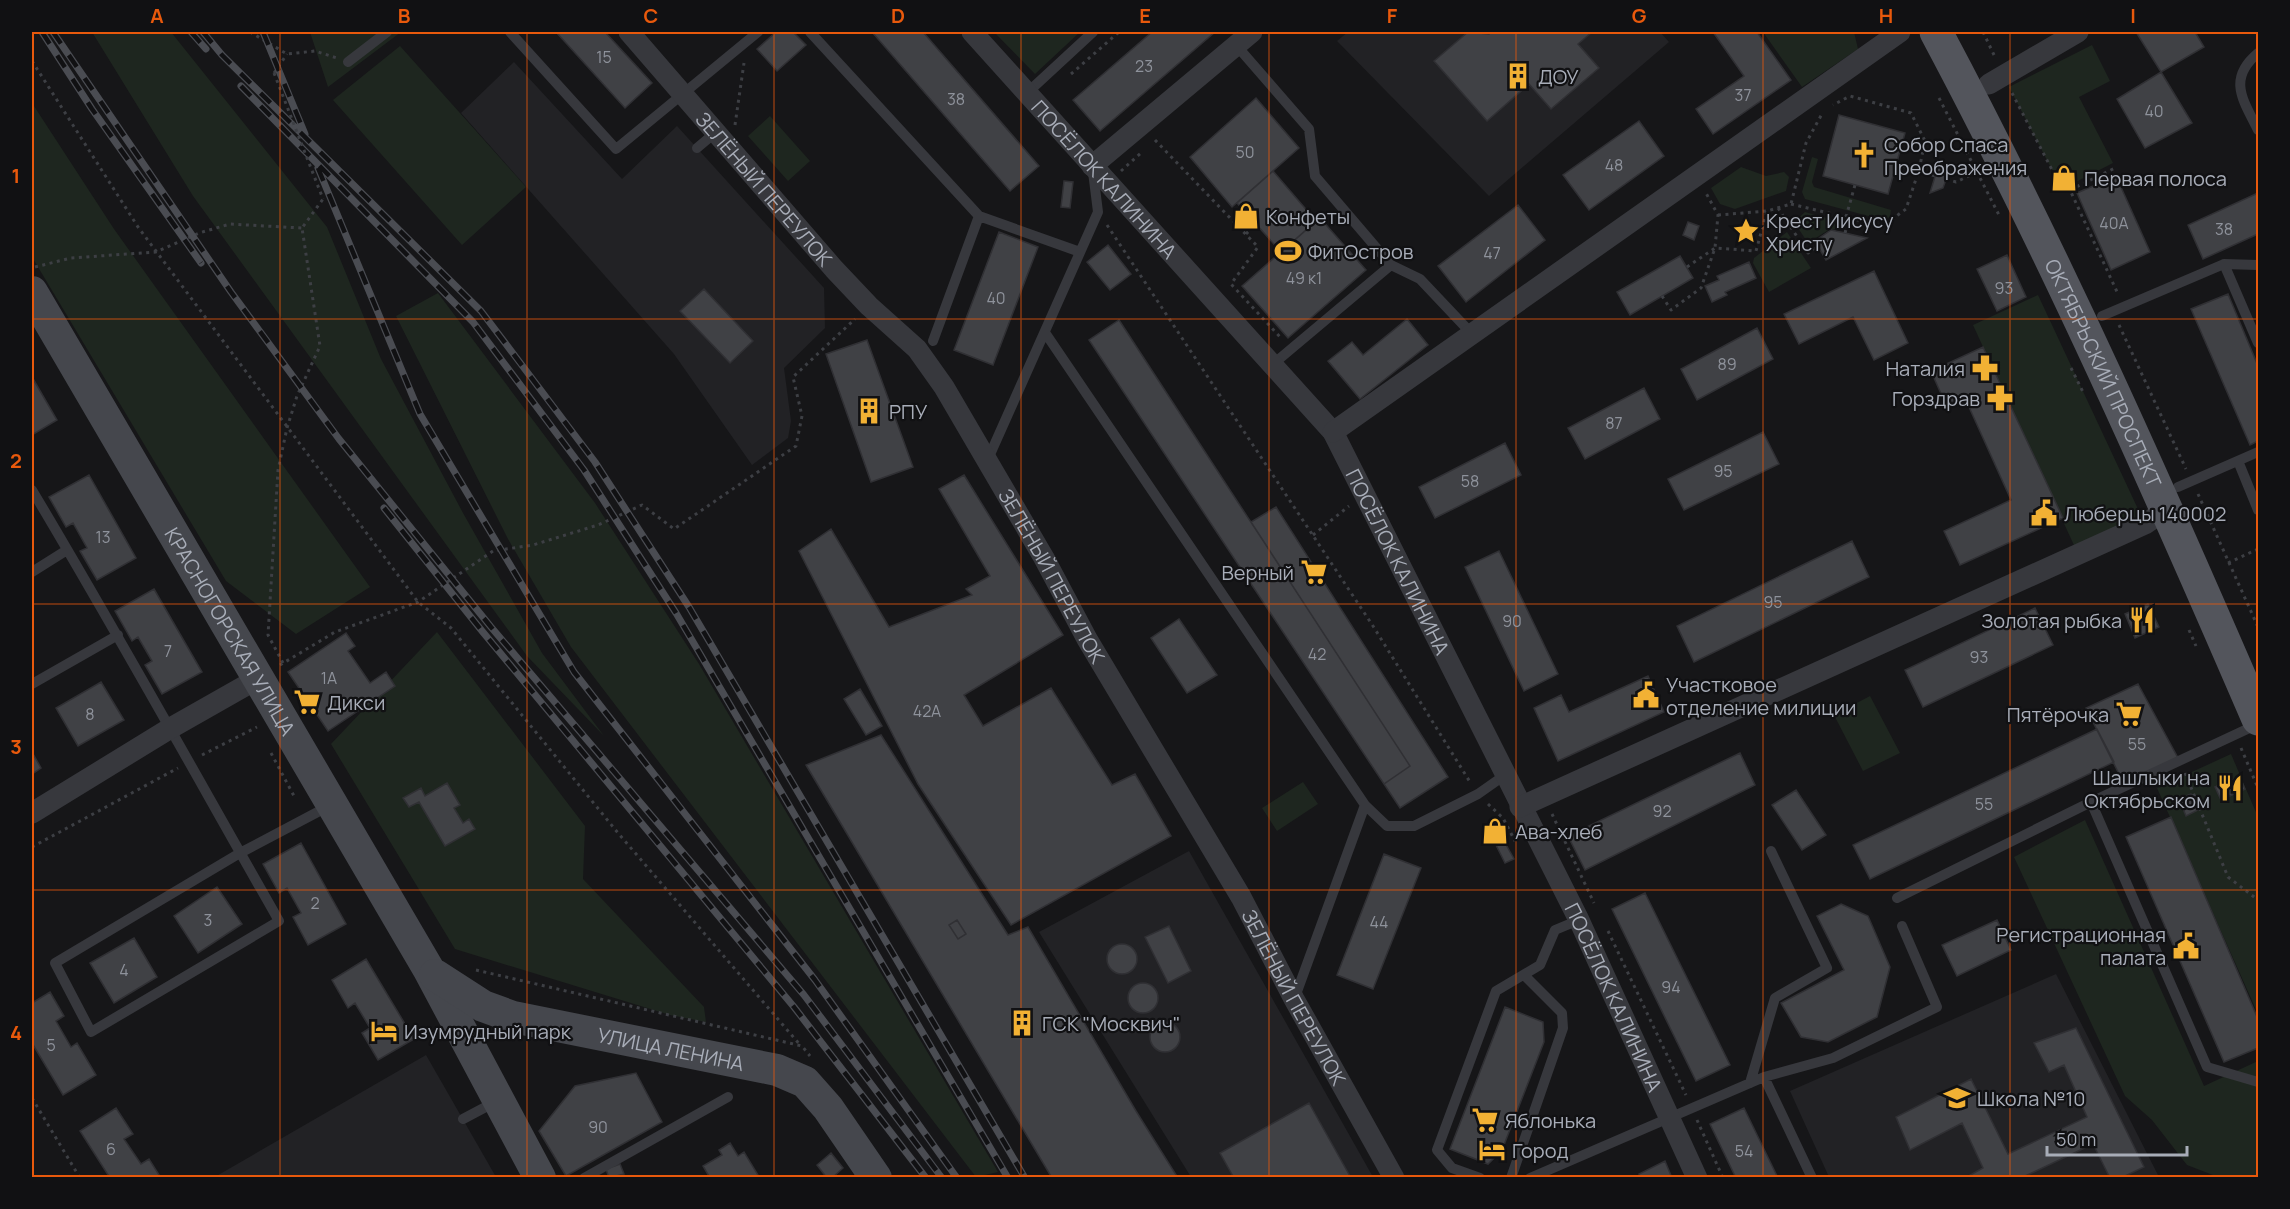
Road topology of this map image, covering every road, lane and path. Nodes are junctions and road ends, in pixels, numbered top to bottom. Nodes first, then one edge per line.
1 (250, 32) edge
2 (387, 32) edge
3 (510, 32) edge
4 (629, 32) edge
5 (758, 32) edge
6 (810, 32) edge
7 (972, 32) edge
8 (1093, 32) edge
9 (1119, 32) edge
10 (1900, 32) edge
11 (1936, 32) edge
12 (1960, 32) edge
13 (1983, 32) edge
14 (2078, 32) edge
15 (1244, 38) edge
16 (747, 41) junction
17 (2259, 53) edge
18 (287, 54) junction
19 (32, 62) edge
20 (348, 62) joint
21 (1070, 75) dead end
22 (1996, 80) junction
23 (1935, 89) dead end
24 (1027, 93) junction
25 (683, 94) junction
26 (2259, 130) edge
27 (716, 132) junction
28 (1155, 140) dead end
29 (697, 148) dead end
30 (732, 150) junction
31 (1896, 164) dead end
32 (1092, 166) junction
33 (2115, 168) dead end
34 (1919, 170) junction
35 (1977, 172) junction
36 (1935, 176) dead end
37 (1692, 178) junction
38 (1946, 179) dead end
39 (1855, 185) dead end
40 (2070, 190) junction
41 (1791, 204) junction
42 (1778, 208) junction
43 (1098, 212) junction
44 (1767, 212) junction
45 (1718, 214) junction
46 (979, 216) junction
47 (1848, 217) junction
48 (2003, 223) dead end
49 (1255, 225) dead end
50 (302, 228) junction
51 (1845, 233) dead end
52 (1245, 234) junction
53 (1818, 246) dead end
54 (1715, 248) junction
55 (156, 252) junction
56 (1080, 252) junction
57 (1391, 264) junction
58 (2224, 264) junction
59 (2259, 265) edge
60 (1687, 267) dead end
61 (32, 268) edge
62 (32, 292) edge
63 (1662, 296) dead end
64 (869, 306) junction
65 (2107, 314) junction
66 (1046, 334) junction
67 (1472, 334) junction
68 (933, 341) dead end
69 (2259, 343) edge
70 (1291, 348) junction
71 (2067, 359) dead end
72 (1272, 365) junction
73 (2087, 402) dead end
74 (287, 428) junction
75 (1333, 432) junction
76 (2259, 452) edge
77 (988, 459) junction
78 (2238, 461) junction
79 (32, 490) edge
80 (2179, 492) junction
81 (1364, 494) junction
82 (2259, 510) edge
83 (1313, 535) junction
84 (2259, 549) edge
85 (67, 550) junction
86 (2229, 562) junction
87 (32, 572) edge
88 (418, 602) junction
89 (2186, 623) dead end
90 (2259, 627) edge
91 (118, 635) junction
92 (2200, 654) dead end
93 (2259, 667) edge
94 (272, 670) junction
95 (32, 684) edge
96 (2259, 724) edge
97 (2247, 727) edge
98 (169, 729) junction
99 (262, 736) dead end
100 (267, 746) dead end
101 (2179, 760) junction
102 (188, 763) junction
103 (1505, 775) junction
104 (2259, 788) edge
105 (1478, 794) junction
106 (294, 796) dead end
107 (1544, 796) junction
108 (2091, 802) junction
109 (332, 804) junction
110 (1365, 805) junction
111 (1520, 807) junction
112 (32, 813) edge
113 (32, 847) edge
114 (1519, 848) dead end
115 (1771, 851) dead end
116 (240, 853) junction
117 (1897, 898) dead end
118 (2259, 900) edge
119 (1595, 904) dead end
120 (1579, 920) junction
121 (1605, 925) dead end
122 (1902, 926) dead end
123 (467, 968) dead end
124 (429, 970) junction
125 (1524, 975) junction
126 (1294, 999) junction
127 (513, 1017) junction
128 (802, 1046) junction
129 (473, 1052) junction
130 (816, 1062) dead end
131 (1764, 1077) junction
132 (2259, 1082) edge
133 (1750, 1083) junction
134 (728, 1097) dead end
135 (32, 1098) edge
136 (498, 1100) junction
137 (1692, 1109) junction
138 (1670, 1118) junction
139 (463, 1119) dead end
140 (80, 1178) edge
141 (540, 1178) edge
142 (584, 1178) edge
143 (876, 1178) edge
144 (1394, 1178) edge
145 (1480, 1178) edge
146 (1511, 1178) edge
147 (1530, 1178) edge
148 (1697, 1178) edge
149 (1723, 1178) edge
150 (1812, 1178) edge

1 - 18 path
2 - 20 lane
3 - 25 lane
4 - 25 street, ЗЕЛЁНЫЙ ПЕРЕУЛОК
5 - 16 lane
6 - 46 lane
7 - 24 street, ПОСЁЛОК КАЛИНИНА
8 - 24 lane
9 - 21 path
10 - 37 street
11 - 80 main road, ОКТЯБРЬСКИЙ ПРОСПЕКТ
12 - 22 main road, ОКТЯБРЬСКИЙ ПРОСПЕКТ
13 - 22 path
14 - 22 street
15 - 32 street
15 - 57 lane
16 - 25 lane
16 - 30 path
17 - 26 lane
18 - 20 path
18 - 50 path, bridge
19 - 55 path
22 - 40 path
22 - 65 main road, ОКТЯБРЬСКИЙ ПРОСПЕКТ
23 - 35 path
24 - 32 street, ПОСЁЛОК КАЛИНИНА
25 - 27 street, ЗЕЛЁНЫЙ ПЕРЕУЛОК
27 - 29 lane
27 - 30 street, ЗЕЛЁНЫЙ ПЕРЕУЛОК
28 - 52 path
30 - 64 street, ЗЕЛЁНЫЙ ПЕРЕУЛОК
31 - 34 path
32 - 43 lane
32 - 72 street, ПОСЁЛОК КАЛИНИНА
33 - 40 path
34 - 36 path
34 - 41 path
34 - 47 path
35 - 38 path
35 - 48 path
37 - 45 path
37 - 67 street
39 - 47 path
40 - 65 path
41 - 42 path
41 - 47 path
42 - 44 path
42 - 53 path
43 - 56 lane
43 - 83 path
44 - 45 path
44 - 54 path
45 - 54 path
46 - 56 lane
46 - 68 lane
47 - 51 path
49 - 52 path
50 - 55 path
50 - 74 path
52 - 70 path
54 - 60 path
54 - 63 path
55 - 61 path
55 - 74 path
56 - 66 lane
57 - 67 lane
57 - 70 lane
58 - 59 lane
58 - 65 lane
58 - 69 lane
62 - 94 street, КРАСНОГОРСКАЯ УЛИЦА
64 - 77 street, ЗЕЛЁНЫЙ ПЕРЕУЛОК
64 - 88 path
65 - 80 main road, ОКТЯБРЬСКИЙ ПРОСПЕКТ
65 - 80 path
66 - 77 lane
66 - 110 lane
67 - 75 street
70 - 72 lane
71 - 73 path
72 - 75 street, ПОСЁЛОК КАЛИНИНА
74 - 88 path
74 - 94 path
75 - 81 street, ПОСЁЛОК КАЛИНИНА
76 - 78 lane
77 - 126 street, ЗЕЛЁНЫЙ ПЕРЕУЛОК
78 - 80 lane
78 - 82 lane
79 - 85 lane
80 - 86 path
80 - 93 main road, ОКТЯБРЬСКИЙ ПРОСПЕКТ
80 - 97 main road, ОКТЯБРЬСКИЙ ПРОСПЕКТ
80 - 107 street
81 - 83 path
81 - 103 street, ПОСЁЛОК КАЛИНИНА
83 - 105 path
84 - 86 path
85 - 87 lane
85 - 91 lane
86 - 90 path
88 - 94 path
88 - 128 path
89 - 92 path
91 - 95 lane
91 - 98 lane
94 - 98 street
94 - 109 street, КРАСНОГОРСКАЯ УЛИЦА
96 - 97 lane
97 - 101 lane
97 - 104 path
98 - 102 lane
98 - 112 street
99 - 102 path
100 - 106 path
101 - 108 lane
101 - 118 path
102 - 113 path
102 - 116 lane
103 - 105 lane
103 - 111 street, ПОСЁЛОК КАЛИНИНА
105 - 110 lane
105 - 114 path
107 - 111 street
107 - 119 path
108 - 117 lane
108 - 132 lane
109 - 116 lane
109 - 124 street, КРАСНОГОРСКАЯ УЛИЦА
110 - 126 lane
111 - 120 street, ПОСЁЛОК КАЛИНИНА
115 - 133 lane
116 - 116 lane
120 - 125 lane
120 - 138 street, ПОСЁЛОК КАЛИНИНА
121 - 137 path
122 - 131 lane
123 - 128 path
124 - 127 street, УЛИЦА ЛЕНИНА
124 - 129 street, КРАСНОГОРСКАЯ УЛИЦА
125 - 145 lane
125 - 146 lane
126 - 144 street, ЗЕЛЁНЫЙ ПЕРЕУЛОК
127 - 129 street
127 - 143 street, УЛИЦА ЛЕНИНА
128 - 130 path
129 - 136 street, КРАСНОГОРСКАЯ УЛИЦА
131 - 133 lane
131 - 150 lane
133 - 137 lane
134 - 142 lane
135 - 140 path
136 - 139 lane
136 - 141 street, КРАСНОГОРСКАЯ УЛИЦА
137 - 138 lane
137 - 149 path
138 - 147 lane
138 - 148 street, ПОСЁЛОК КАЛИНИНА

